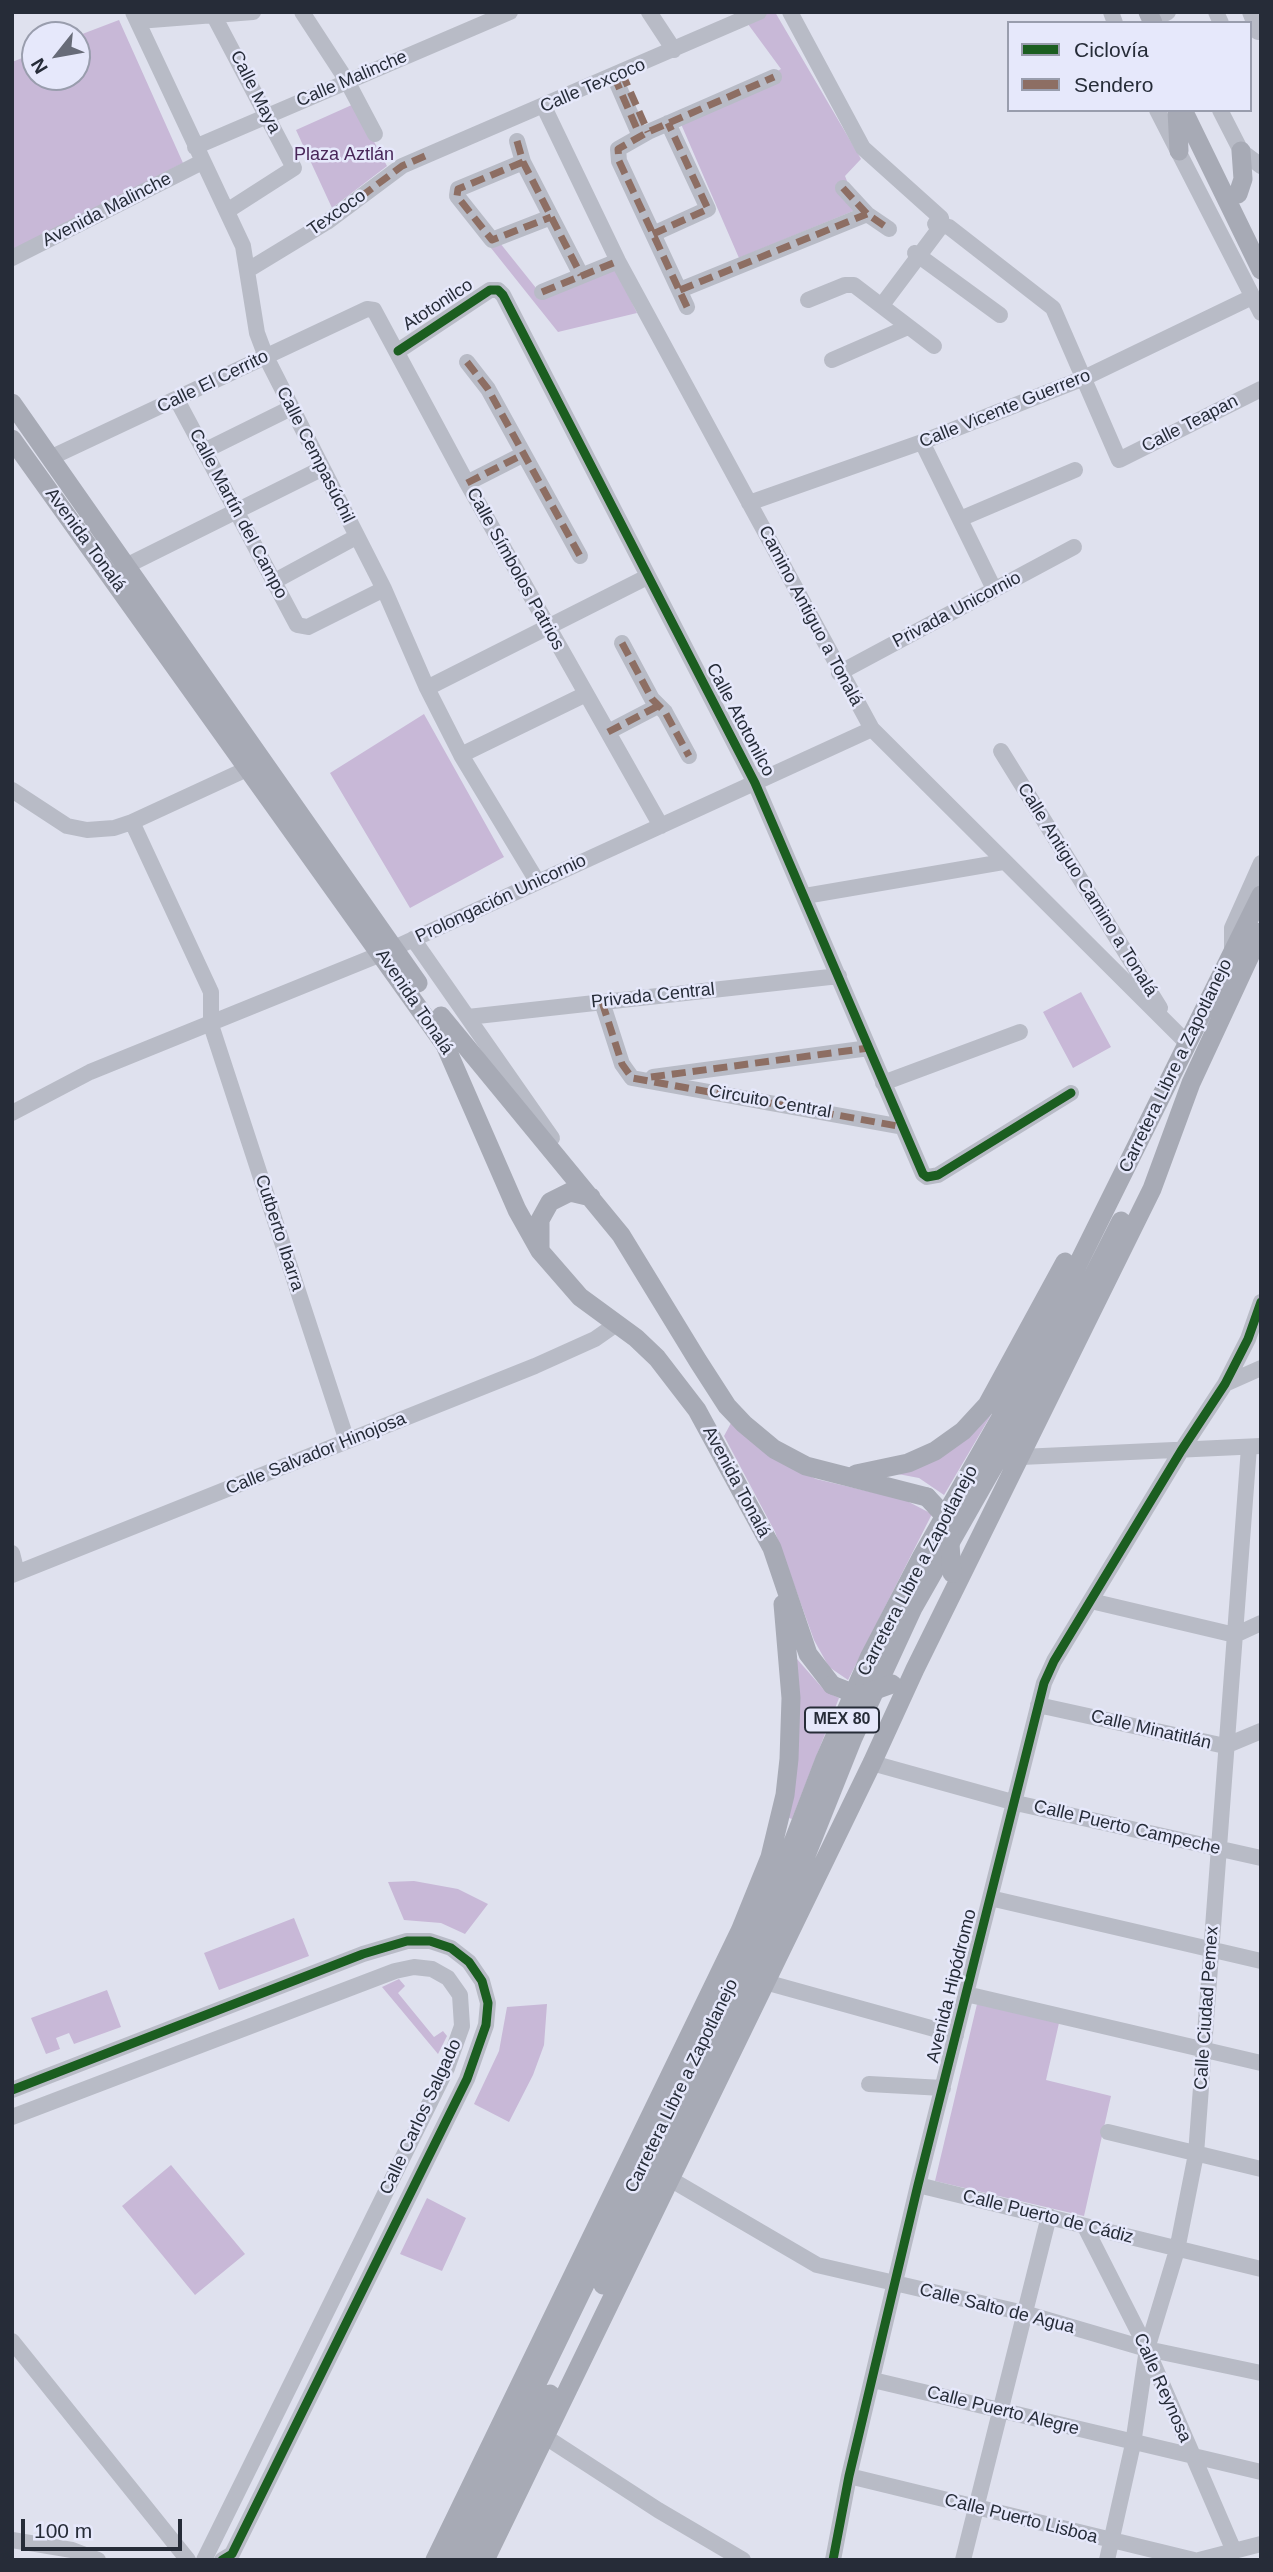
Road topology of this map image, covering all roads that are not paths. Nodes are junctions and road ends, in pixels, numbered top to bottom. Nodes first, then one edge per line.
1 (253, 12) edge
2 (302, 12) edge
3 (510, 12) edge
4 (649, 12) edge
5 (759, 12) edge
6 (782, 12) edge
7 (790, 12) edge
8 (1250, 12) edge
9 (136, 16) edge
10 (214, 16) junction
11 (1256, 32) edge
12 (674, 50) junction
13 (618, 74) junction
14 (774, 77) dead end
15 (347, 81) junction
16 (544, 107) junction
17 (1158, 112) edge
18 (1177, 112) edge
19 (1184, 112) edge
20 (1197, 112) edge
21 (1221, 112) edge
22 (264, 115) junction
23 (668, 123) junction
24 (375, 134) dead end
25 (644, 134) junction
26 (517, 141) dead end
27 (1179, 151) junction
28 (1241, 151) junction
29 (198, 155) junction
30 (425, 156) joint
31 (523, 162) junction
32 (1261, 166) edge
33 (843, 188) dead end
34 (1238, 194) junction
35 (227, 211) junction
36 (867, 214) junction
37 (551, 217) junction
38 (939, 224) junction
39 (889, 229) dead end
40 (1248, 233) edge
41 (653, 234) junction
42 (917, 255) junction
43 (12, 258) edge
44 (618, 261) junction
45 (248, 270) junction
46 (1261, 270) edge
47 (581, 275) junction
48 (498, 290) joint
49 (680, 290) junction
50 (542, 292) dead end
51 (1252, 296) junction
52 (808, 300) dead end
53 (879, 303) junction
54 (687, 307) dead end
55 (374, 310) joint
56 (1261, 313) edge
57 (1000, 315) dead end
58 (908, 327) junction
59 (934, 345) dead end
60 (398, 351) junction
61 (265, 357) junction
62 (832, 360) dead end
63 (467, 362) dead end
64 (1084, 378) junction
65 (1261, 389) edge
66 (177, 400) junction
67 (12, 402) edge
68 (291, 408) junction
69 (12, 439) edge
70 (922, 442) junction
71 (204, 451) junction
72 (522, 455) junction
73 (52, 457) junction
74 (321, 470) junction
75 (1075, 470) dead end
76 (467, 482) junction
77 (749, 503) junction
78 (237, 511) junction
79 (960, 519) junction
80 (356, 537) junction
81 (1074, 547) dead end
82 (580, 556) dead end
83 (128, 565) junction
84 (646, 577) junction
85 (274, 582) junction
86 (384, 589) junction
87 (994, 589) junction
88 (548, 628) junction
89 (621, 643) dead end
90 (839, 673) junction
91 (427, 688) junction
92 (586, 694) junction
93 (658, 706) junction
94 (873, 729) junction
95 (608, 732) junction
96 (1001, 751) dead end
97 (461, 755) junction
98 (689, 756) dead end
99 (250, 768) junction
100 (755, 783) junction
101 (12, 790) edge
102 (132, 822) junction
103 (661, 826) junction
104 (1003, 862) junction
105 (1261, 863) edge
106 (537, 881) junction
107 (1261, 895) edge
108 (805, 896) junction
109 (1261, 932) edge
110 (413, 939) junction
111 (1232, 950) junction
112 (387, 951) junction
113 (839, 976) junction
114 (602, 1002) junction
115 (468, 1017) junction
116 (211, 1024) junction
117 (1173, 1029) junction
118 (1020, 1032) dead end
119 (869, 1048) junction
120 (1185, 1050) junction
121 (637, 1079) junction
122 (883, 1083) junction
123 (1191, 1083) junction
124 (1071, 1093) dead end
125 (12, 1114) edge
126 (903, 1127) junction
127 (586, 1191) junction
128 (540, 1251) junction
129 (1261, 1302) edge
130 (615, 1325) junction
131 (1261, 1368) edge
132 (1225, 1384) junction
133 (347, 1441) junction
134 (1255, 1447) edge
135 (1181, 1451) junction
136 (1021, 1457) junction
137 (837, 1475) junction
138 (12, 1553) edge
139 (15, 1574) edge
140 (779, 1576) junction
141 (1091, 1601) junction
142 (950, 1602) junction
143 (1261, 1623) edge
144 (1235, 1635) junction
145 (915, 1669) junction
146 (1038, 1705) junction
147 (1261, 1731) edge
148 (1225, 1746) junction
149 (872, 1763) junction
150 (1016, 1803) junction
151 (1261, 1842) edge
152 (1218, 1850) junction
153 (1239, 1852) junction
154 (1261, 1857) edge
155 (990, 1898) junction
156 (1211, 1949) junction
157 (1261, 1961) edge
158 (765, 1982) junction
159 (966, 1994) junction
160 (956, 2035) junction
161 (1204, 2050) junction
162 (1261, 2063) edge
163 (869, 2084) dead end
164 (943, 2088) junction
165 (12, 2090) edge
166 (671, 2109) junction
167 (12, 2117) edge
168 (1108, 2132) dead end
169 (1196, 2154) junction
170 (1261, 2169) edge
171 (670, 2179) junction
172 (918, 2186) junction
173 (1049, 2216) junction
174 (1085, 2227) junction
175 (589, 2246) junction
176 (1177, 2250) junction
177 (1261, 2269) edge
178 (896, 2283) junction
179 (1024, 2314) junction
180 (12, 2342) edge
181 (1147, 2349) junction
182 (1261, 2373) edge
183 (873, 2380) junction
184 (1000, 2410) junction
185 (544, 2436) junction
186 (1133, 2444) junction
187 (1192, 2456) junction
188 (1261, 2472) edge
189 (849, 2476) junction
190 (976, 2507) junction
191 (12, 2540) edge
192 (1111, 2541) junction
193 (1261, 2544) edge
194 (1234, 2551) junction
195 (98, 2560) edge
196 (188, 2560) edge
197 (204, 2560) edge
198 (222, 2560) edge
199 (435, 2560) edge
200 (451, 2560) edge
201 (469, 2560) edge
202 (485, 2560) edge
203 (743, 2560) edge
204 (833, 2560) edge
205 (963, 2560) edge
206 (1107, 2560) edge
207 (1197, 2560) edge

1 - 10 street
2 - 15 street
3 - 15 street, Calle Malinche
4 - 12 street
5 - 12 street, Calle Texcoco
6 - 38 street
7 - 38 street
8 - 11 street
9 - 10 street
9 - 29 street, Calle Cempasúchil
10 - 22 street, Calle Maya
12 - 13 street, Calle Texcoco
13 - 16 street, Calle Texcoco
13 - 25 street
14 - 23 street
15 - 22 street, Calle Malinche
15 - 24 street
16 - 30 street, Calle Texcoco
16 - 44 street, Camino Antiguo a Tonalá
17 - 27 street
18 - 27 main road
19 - 40 main road
20 - 34 main road
21 - 28 street
22 - 29 street, Calle Malinche
22 - 35 street, Calle Maya
23 - 25 street
23 - 41 street
25 - 41 street
26 - 31 street
27 - 40 street
28 - 32 street
28 - 34 main road
29 - 35 street, Calle Cempasúchil
29 - 43 street, Avenida Malinche
30 - 45 street, Texcoco
31 - 37 street
31 - 37 street
33 - 36 street
34 - 40 main road
35 - 45 street, Calle Cempasúchil
36 - 39 street
36 - 49 street
37 - 47 street
38 - 42 street
38 - 64 street
40 - 46 main road
40 - 51 street
41 - 49 street
42 - 53 street
42 - 57 street
44 - 47 street
44 - 77 street, Camino Antiguo a Tonalá
45 - 61 street, Calle Cempasúchil
47 - 50 street
48 - 60 street, Atotonilco
48 - 84 street, Calle Atotonilco
49 - 54 street
51 - 56 street
51 - 64 street, Calle Vicente Guerrero
52 - 53 street
53 - 58 street
55 - 60 street, Calle Símbolos Patrios
55 - 61 street, Calle El Cerrito
58 - 59 street
58 - 62 street
60 - 76 street, Calle Símbolos Patrios
61 - 66 street, Calle El Cerrito
61 - 68 street, Calle Cempasúchil
63 - 72 street
64 - 65 street, Calle Teapan
64 - 70 street, Calle Vicente Guerrero
66 - 71 street, Calle Martín del Campo
66 - 73 street, Calle El Cerrito
67 - 73 main road, Avenida Tonalá
68 - 71 street
68 - 74 street, Calle Cempasúchil
69 - 99 main road, Avenida Tonalá
70 - 77 street, Calle Vicente Guerrero
70 - 79 street
71 - 78 street, Calle Martín del Campo
72 - 76 street
72 - 82 street
73 - 83 main road, Avenida Tonalá
74 - 78 street
74 - 80 street, Calle Cempasúchil
75 - 79 street
76 - 88 street, Calle Símbolos Patrios
77 - 90 street, Camino Antiguo a Tonalá
78 - 83 street
78 - 85 street, Calle Martín del Campo
79 - 87 street
80 - 85 street
80 - 86 street, Calle Cempasúchil
81 - 87 street, Privada Unicornio
83 - 112 main road, Avenida Tonalá
84 - 88 street
84 - 100 street, Calle Atotonilco
85 - 86 street, Calle Martín del Campo
86 - 91 street, Calle Cempasúchil
87 - 90 street, Privada Unicornio
88 - 91 street
88 - 92 street, Calle Símbolos Patrios
89 - 93 street
90 - 94 street, Camino Antiguo a Tonalá
91 - 97 street, Calle Cempasúchil
92 - 95 street, Calle Símbolos Patrios
92 - 97 street
93 - 95 street
93 - 98 street
94 - 100 street, Prolongación Unicornio
94 - 104 street, Camino Antiguo a Tonalá
95 - 103 street, Calle Símbolos Patrios
96 - 117 street, Calle Antiguo Camino a Tonalá
97 - 106 street, Calle Cempasúchil
99 - 102 street
99 - 112 main road, Avenida Tonalá
100 - 103 street, Prolongación Unicornio
100 - 108 street, Calle Atotonilco
101 - 102 street
102 - 116 street, Cutberto Ibarra
103 - 106 street, Prolongación Unicornio
104 - 108 street
104 - 117 street, Camino Antiguo a Tonalá
105 - 111 street
106 - 110 street, Prolongación Unicornio
107 - 111 main road, Carretera Libre a Zapotlanejo / MEX 80
108 - 113 street, Calle Atotonilco
109 - 123 main road, Carretera Libre a Zapotlanejo / MEX 80
110 - 112 street, Prolongación Unicornio
110 - 115 street
111 - 120 main road, Carretera Libre a Zapotlanejo / MEX 80
112 - 116 street, Prolongación Unicornio
112 - 127 main road, Avenida Tonalá
112 - 128 main road, Avenida Tonalá
113 - 114 street, Privada Central
113 - 119 street, Calle Atotonilco
114 - 115 street, Privada Central
114 - 121 street
115 - 127 street
116 - 125 street, Prolongación Unicornio
116 - 133 street, Cutberto Ibarra
117 - 120 street, Camino Antiguo a Tonalá
118 - 122 street
119 - 121 street, Circuito Central
119 - 122 street, Calle Atotonilco
120 - 137 main road
120 - 166 main road, Carretera Libre a Zapotlanejo / MEX 80
121 - 126 street, Circuito Central
122 - 126 street, Calle Atotonilco
123 - 136 main road, Carretera Libre a Zapotlanejo
123 - 201 main road, Carretera Libre a Zapotlanejo / MEX 80
124 - 126 street, Calle Atotonilco
127 - 128 main road
127 - 137 main road, Avenida Tonalá
128 - 130 main road, Avenida Tonalá
129 - 132 street, Avenida Hipódromo
130 - 133 street, Calle Salvador Hinojosa
130 - 140 main road, Avenida Tonalá
131 - 132 street
132 - 135 street, Avenida Hipódromo
133 - 139 street, Calle Salvador Hinojosa
134 - 135 street
134 - 144 street, Calle Ciudad Pemex
135 - 136 street
135 - 141 street, Avenida Hipódromo
136 - 142 main road, Carretera Libre a Zapotlanejo
137 - 142 main road, Avenida Tonalá, bridge
138 - 139 street
140 - 145 main road, bridge
140 - 175 main road, Carretera Libre a Zapotlanejo
141 - 144 street
141 - 146 street, Avenida Hipódromo
142 - 145 main road, Carretera Libre a Zapotlanejo
143 - 144 street
144 - 148 street, Calle Ciudad Pemex
145 - 149 main road, Carretera Libre a Zapotlanejo
146 - 148 street, Calle Minatitlán
146 - 150 street, Avenida Hipódromo
147 - 148 street, Calle Minatitlán
148 - 152 street, Calle Ciudad Pemex
149 - 150 street, Calle Puerto Campeche
149 - 158 main road, Carretera Libre a Zapotlanejo
150 - 152 street, Calle Puerto Campeche
150 - 155 street, Avenida Hipódromo
151 - 153 street
152 - 153 street, Calle Puerto Campeche
152 - 156 street, Calle Ciudad Pemex
153 - 154 street, Calle Puerto Campeche
155 - 156 street
155 - 159 street, Avenida Hipódromo
156 - 157 street
156 - 161 street, Calle Ciudad Pemex
158 - 160 street
158 - 171 main road, Carretera Libre a Zapotlanejo
159 - 160 street, Avenida Hipódromo
159 - 161 street
160 - 164 street, Avenida Hipódromo
161 - 162 street
161 - 169 street, Calle Ciudad Pemex
163 - 164 street
164 - 172 street, Avenida Hipódromo
165 - 198 street
166 - 175 main road
166 - 200 main road, Carretera Libre a Zapotlanejo / MEX 80
167 - 197 street, Calle Carlos Salgado
168 - 169 street
169 - 170 street
169 - 176 street, Calle Ciudad Pemex
171 - 178 street, Calle Salto de Agua
171 - 185 main road, Carretera Libre a Zapotlanejo
172 - 173 street, Calle Puerto de Cádiz
172 - 178 street, Avenida Hipódromo
173 - 174 street, Calle Puerto de Cádiz
173 - 179 street
174 - 176 street, Calle Puerto de Cádiz
174 - 181 street, Calle Reynosa
175 - 199 main road, Carretera Libre a Zapotlanejo
176 - 177 street, Calle Puerto de Cádiz
176 - 181 street, Calle Ciudad Pemex
178 - 179 street, Calle Salto de Agua
178 - 183 street, Avenida Hipódromo
179 - 181 street, Calle Salto de Agua
179 - 184 street
180 - 196 street
181 - 182 street, Calle Salto de Agua
181 - 186 street, Calle Ciudad Pemex
181 - 187 street, Calle Reynosa
183 - 184 street, Calle Puerto Alegre
183 - 189 street, Avenida Hipódromo
184 - 186 street, Calle Puerto Alegre
184 - 190 street
185 - 202 main road, Carretera Libre a Zapotlanejo
185 - 203 street
186 - 187 street, Calle Puerto Alegre
186 - 192 street, Calle Ciudad Pemex
187 - 188 street, Calle Puerto Alegre
187 - 194 street, Calle Reynosa
189 - 190 street, Calle Puerto Lisboa
189 - 204 street, Avenida Hipódromo
190 - 192 street, Calle Puerto Lisboa
190 - 205 street
191 - 195 street
192 - 206 street, Calle Ciudad Pemex
192 - 207 street, Calle Puerto Lisboa
193 - 194 street, Calle Puerto Lisboa
194 - 207 street, Calle Puerto Lisboa

